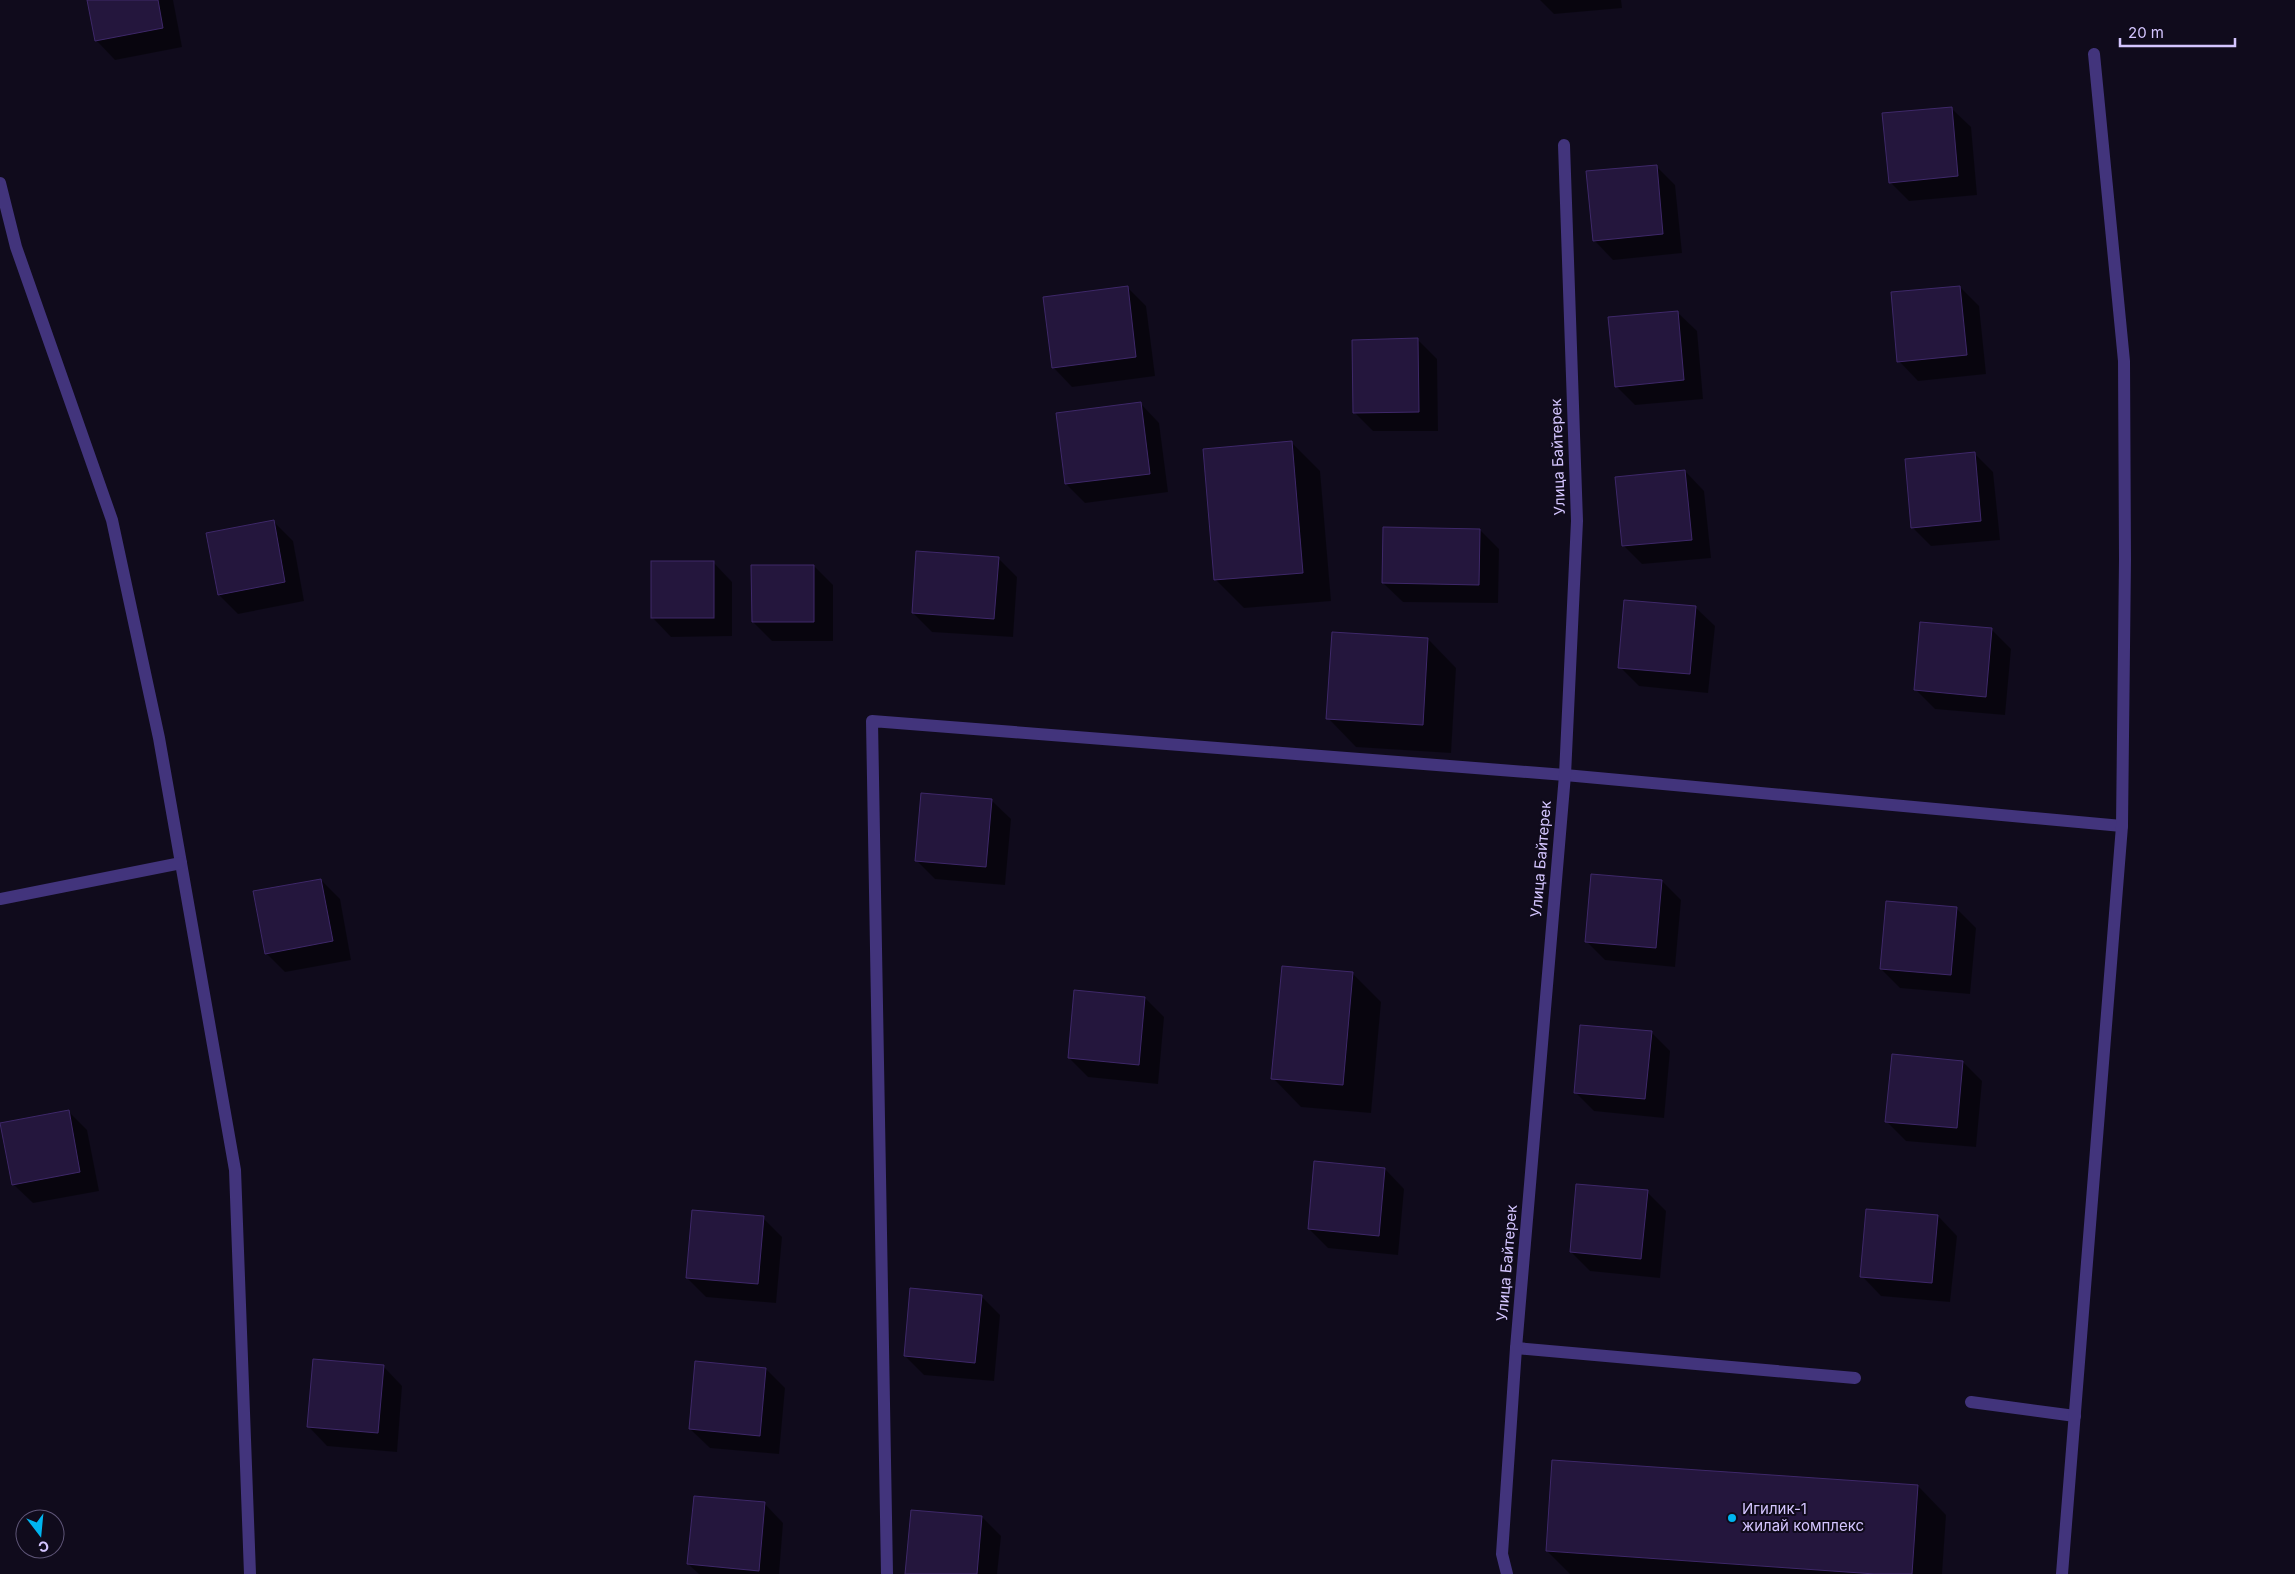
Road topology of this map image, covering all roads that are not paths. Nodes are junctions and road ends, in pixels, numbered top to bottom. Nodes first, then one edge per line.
1 (2094, 54) dead end
2 (1564, 145) dead end
3 (0, 183) edge
4 (1565, 775) junction
5 (2122, 826) junction
6 (181, 863) junction
7 (0, 899) edge
8 (1516, 1348) junction
9 (1855, 1378) dead end
10 (1971, 1402) dead end
11 (2075, 1416) junction
12 (250, 1574) edge
13 (887, 1574) edge
14 (1507, 1574) edge
15 (2062, 1574) edge

1 - 5 street
2 - 4 street, Улица Байтерек
3 - 6 street
4 - 5 street
4 - 8 street, Улица Байтерек
4 - 13 street
5 - 11 street
6 - 7 street
6 - 12 street
8 - 9 street
8 - 14 street, Улица Байтерек
10 - 11 street
11 - 15 street

